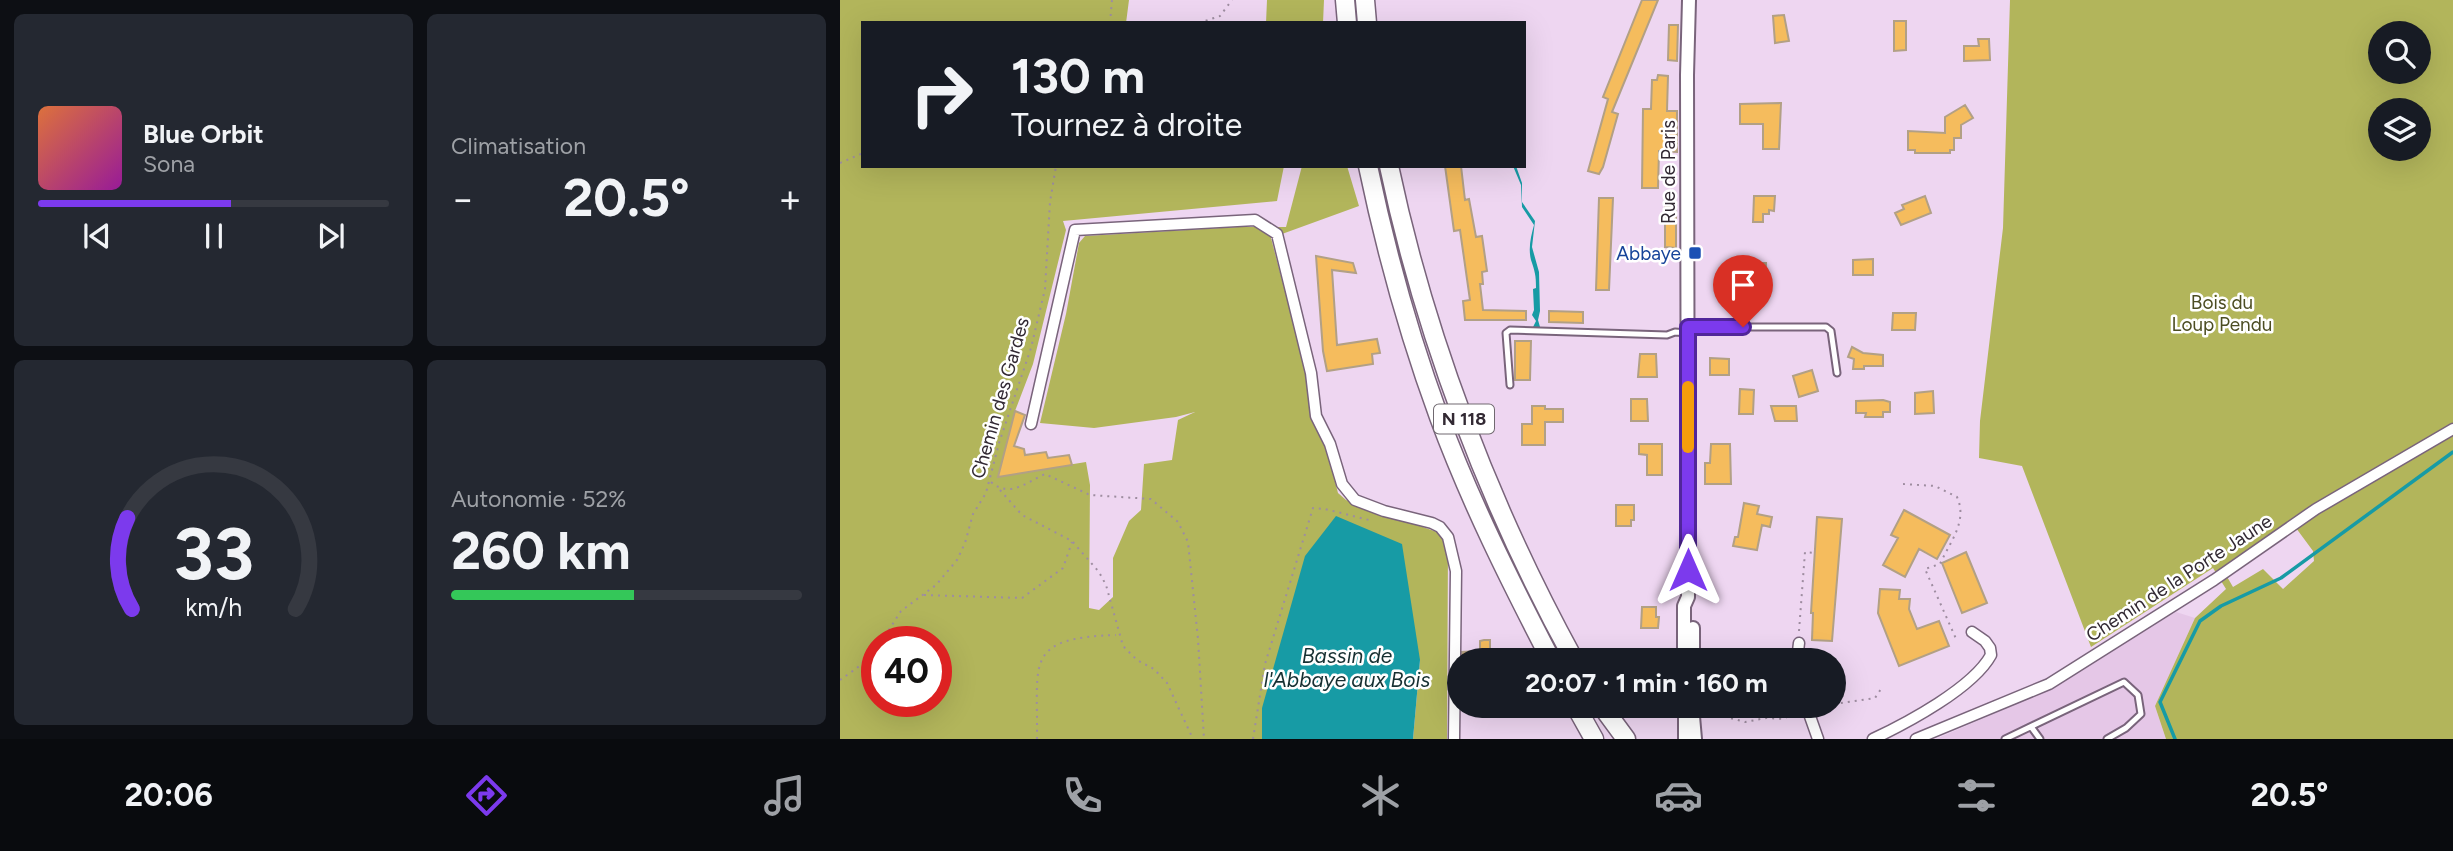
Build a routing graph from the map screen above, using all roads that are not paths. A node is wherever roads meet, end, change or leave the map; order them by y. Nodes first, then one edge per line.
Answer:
1 (1345, 0) edge
2 (1365, 0) edge
3 (1689, 0) edge
4 (1347, 21) edge
5 (1367, 21) edge
6 (1368, 168) edge
7 (1389, 168) edge
8 (1688, 330) junction
9 (1838, 373) dead end
10 (1510, 385) dead end
11 (1031, 424) dead end
12 (2453, 429) edge
13 (1972, 632) dead end
14 (1689, 634) junction
15 (1799, 643) road end
16 (1545, 648) edge
17 (1568, 648) edge
18 (1686, 648) edge
19 (1691, 648) edge
20 (1798, 648) edge
21 (1582, 718) edge
22 (1606, 718) edge
23 (1610, 718) edge
24 (1685, 718) edge
25 (1693, 718) edge
26 (1808, 718) edge
27 (2032, 728) junction
28 (1454, 739) edge
29 (1594, 739) edge
30 (1617, 739) edge
31 (1626, 739) edge
32 (1685, 739) edge
33 (1695, 739) edge
34 (1818, 739) edge
35 (1873, 739) edge
36 (1916, 739) edge
37 (2005, 739) edge
38 (2040, 739) edge
39 (2107, 739) edge

1 - 4 highway
2 - 5 highway
3 - 8 street, Rue de Paris
6 - 16 highway, N 118
7 - 17 highway, N 118
8 - 9 lane
8 - 10 lane
8 - 14 street, Rue de Paris
11 - 28 street
12 - 36 street, Chemin de la Porte Jaune
13 - 35 street
14 - 18 street, Rue de Paris
14 - 19 street, Rue de Paris
15 - 20 street
21 - 29 highway
22 - 30 highway
23 - 31 highway
24 - 32 street
25 - 33 street
26 - 34 street
27 - 37 lane
27 - 38 lane
27 - 39 lane

